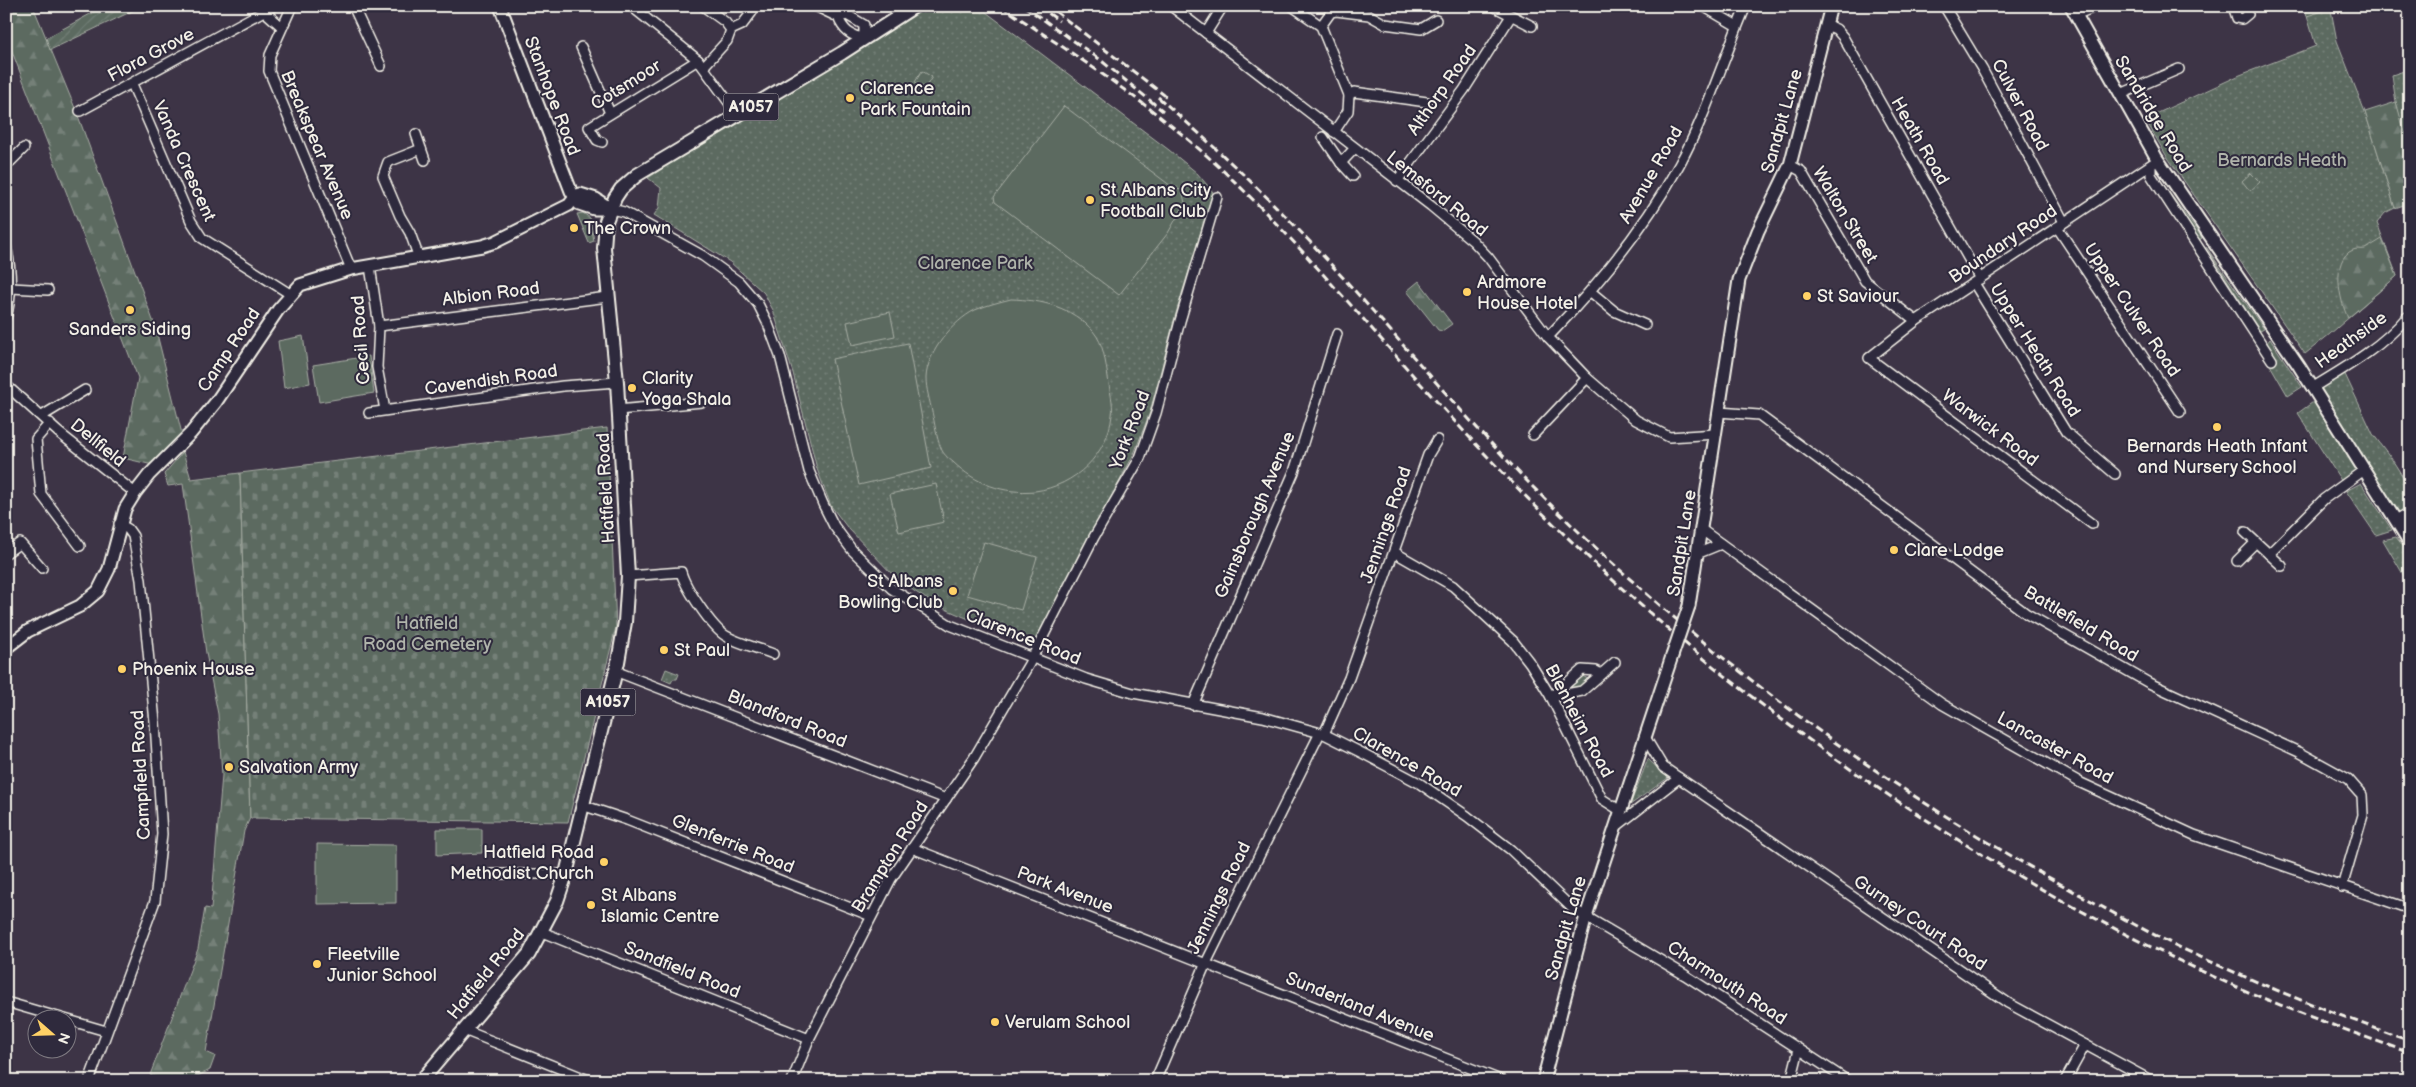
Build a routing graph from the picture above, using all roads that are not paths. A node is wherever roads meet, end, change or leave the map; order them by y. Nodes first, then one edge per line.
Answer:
1 (273, 6) edge
2 (292, 6) edge
3 (353, 6) edge
4 (500, 6) edge
5 (631, 6) edge
6 (703, 6) edge
7 (815, 6) edge
8 (915, 6) edge
9 (1171, 6) edge
10 (1223, 6) edge
11 (1292, 6) edge
12 (1493, 6) edge
13 (1704, 6) edge
14 (1746, 6) edge
15 (1831, 6) edge
16 (1944, 6) edge
17 (2097, 6) edge
18 (2233, 6) edge
19 (2245, 6) edge
20 (2073, 10) edge
21 (264, 11) junction
22 (752, 12) dead end
23 (1511, 16) junction
24 (838, 17) junction
25 (1436, 20) dead end
26 (1826, 25) junction
27 (1321, 26) junction
28 (1532, 26) dead end
29 (1737, 26) junction
30 (282, 27) junction
31 (731, 30) junction
32 (1206, 33) junction
33 (864, 38) junction
34 (581, 47) dead end
35 (701, 63) junction
36 (381, 66) dead end
37 (2179, 69) dead end
38 (132, 84) junction
39 (2121, 94) junction
40 (1349, 95) junction
41 (1427, 102) dead end
42 (80, 111) dead end
43 (610, 113) junction
44 (738, 115) junction
45 (1334, 132) junction
46 (416, 134) dead end
47 (1324, 136) dead end
48 (602, 142) dead end
49 (24, 148) dead end
50 (1355, 148) junction
51 (421, 149) junction
52 (425, 160) dead end
53 (1341, 163) junction
54 (2155, 163) junction
55 (1790, 165) junction
56 (6, 166) edge
57 (1353, 176) dead end
58 (1397, 181) junction
59 (1217, 196) dead end
60 (575, 197) junction
61 (611, 209) junction
62 (2060, 224) junction
63 (2210, 237) junction
64 (6, 245) edge
65 (2197, 246) junction
66 (419, 258) junction
67 (370, 266) junction
68 (352, 269) junction
69 (1977, 281) junction
70 (10, 288) junction
71 (48, 290) dead end
72 (1591, 292) junction
73 (290, 294) junction
74 (608, 297) junction
75 (6, 317) edge
76 (2407, 317) dead end
77 (1916, 321) junction
78 (1645, 325) dead end
79 (379, 326) junction
80 (2272, 328) junction
81 (1337, 334) dead end
82 (2258, 337) junction
83 (1548, 338) junction
84 (1868, 358) joint
85 (2272, 360) dead end
86 (1587, 378) junction
87 (617, 382) junction
88 (6, 385) edge
89 (2312, 388) junction
90 (85, 390) dead end
91 (702, 402) dead end
92 (385, 410) junction
93 (618, 410) junction
94 (1719, 412) junction
95 (2180, 412) dead end
96 (369, 413) dead end
97 (42, 416) junction
98 (50, 423) junction
99 (1716, 434) junction
100 (1533, 435) dead end
101 (1437, 440) dead end
102 (2364, 470) junction
103 (2115, 474) dead end
104 (135, 493) junction
105 (2410, 512) edge
106 (2396, 520) junction
107 (119, 524) junction
108 (2092, 524) dead end
109 (1702, 530) junction
110 (2245, 532) dead end
111 (2255, 542) junction
112 (2410, 542) edge
113 (1721, 544) junction
114 (80, 546) dead end
115 (1394, 552) junction
116 (6, 553) edge
117 (1699, 553) junction
118 (2269, 554) junction
119 (2237, 561) dead end
120 (2282, 566) dead end
121 (42, 568) dead end
122 (628, 576) junction
123 (6, 648) edge
124 (773, 654) dead end
125 (1031, 659) junction
126 (1615, 662) dead end
127 (616, 671) junction
128 (1601, 674) junction
129 (1551, 697) junction
130 (1193, 705) junction
131 (1322, 734) junction
132 (1645, 737) junction
133 (1678, 778) junction
134 (946, 799) junction
135 (582, 805) junction
136 (1621, 811) junction
137 (1617, 826) junction
138 (912, 848) junction
139 (491, 874) dead end
140 (566, 874) junction
141 (2342, 887) junction
142 (2410, 909) edge
143 (871, 916) junction
144 (1586, 916) junction
145 (542, 932) junction
146 (1206, 963) junction
147 (6, 1002) edge
148 (464, 1030) junction
149 (106, 1031) junction
150 (809, 1038) junction
151 (2086, 1045) junction
152 (1799, 1049) junction
153 (89, 1081) edge
154 (420, 1081) edge
155 (591, 1081) edge
156 (792, 1081) edge
157 (1155, 1081) edge
158 (1503, 1081) edge
159 (1543, 1081) edge
160 (1791, 1081) edge
161 (1848, 1081) edge
162 (2065, 1081) edge
163 (2152, 1081) edge

1 - 21 street, Flora Grove
2 - 30 street, Breakspear Avenue
3 - 36 street
4 - 60 street, Stanhope Road
5 - 35 street
6 - 31 street
7 - 24 street
8 - 33 main road, Hatfield Road / A1057
9 - 32 street, Lemsford Road
10 - 32 street
11 - 27 street
12 - 23 street
13 - 29 street
14 - 29 street, Avenue Road
15 - 26 street, Sandpit Lane
16 - 62 street, Culver Road
17 - 20 street
18 - 19 street
20 - 39 street, Sandridge Road
21 - 30 street
21 - 38 street, Flora Grove
22 - 31 street, Cotsmoor
23 - 28 street
23 - 58 street, Althorp Road
24 - 33 street
24 - 33 street
25 - 27 street
26 - 55 street, Sandpit Lane
26 - 69 street, Heath Road
27 - 40 street
29 - 72 street, Avenue Road
30 - 68 street, Breakspear Avenue
31 - 35 street, Cotsmoor
32 - 45 street, Lemsford Road
33 - 44 main road, Hatfield Road / A1057
34 - 43 street
35 - 43 street, Cotsmoor
35 - 44 street
37 - 39 street
38 - 42 street, Flora Grove
38 - 73 street, Vanda Crescent
39 - 54 street, Sandridge Road
40 - 41 street
40 - 45 street
43 - 48 street, Cotsmoor
44 - 61 main road, Hatfield Road / A1057
45 - 50 street, Lemsford Road
46 - 51 street
47 - 53 street
49 - 56 street
50 - 53 street
50 - 58 street, Lemsford Road
51 - 52 street
51 - 66 street
53 - 57 street
54 - 62 street, Boundary Road
54 - 63 street, Sandridge Road
54 - 65 street, Sandridge Road
55 - 77 street, Walton Street
55 - 94 street, Sandpit Lane
58 - 83 street, Lemsford Road
59 - 125 street, York Road
60 - 61 street
60 - 66 street, Camp Road
61 - 74 main road, Hatfield Road / A1057
61 - 125 street, Clarence Road
62 - 69 street, Boundary Road
62 - 95 street, Upper Culver Road
63 - 65 street
63 - 80 street, Sandridge Road
64 - 70 street
65 - 82 street, Sandridge Road
66 - 67 street, Camp Road
67 - 68 street, Camp Road
67 - 79 street, Cecil Road
68 - 73 street, Camp Road
69 - 77 street, Boundary Road
69 - 103 street, Upper Heath Road
70 - 71 street
70 - 75 street
72 - 78 street
72 - 83 street, Avenue Road
73 - 104 street, Camp Road
74 - 79 street, Albion Road
74 - 87 main road, Hatfield Road / A1057
76 - 89 street, Heathside
77 - 84 street, Boundary Road
79 - 92 street, Cecil Road
80 - 82 street
80 - 89 street, Sandridge Road
81 - 130 street, Gainsborough Avenue
82 - 85 street, Sandridge Road
83 - 86 street, Lemsford Road
84 - 108 street, Warwick Road
86 - 99 street, Lemsford Road
86 - 100 street
87 - 92 street, Cavendish Road
87 - 93 main road, Hatfield Road / A1057
88 - 97 street, Dellfield
89 - 102 street, Sandridge Road
90 - 97 street, Dellfield
91 - 93 street
92 - 96 street, Cavendish Road
93 - 122 main road, Hatfield Road / A1057
94 - 99 street, Sandpit Lane
94 - 141 street, Battlefield Road
97 - 98 street, Dellfield
98 - 104 street, Dellfield
98 - 114 street
99 - 109 street, Sandpit Lane
101 - 115 street, Jennings Road
102 - 106 street, Sandridge Road
102 - 118 street
104 - 107 street, Camp Road
105 - 106 street
106 - 112 street, Sandridge Road
107 - 123 street, Camp Road
107 - 149 street, Campfield Road
109 - 113 street, Lancaster Road
109 - 117 street, Sandpit Lane
110 - 111 street
111 - 118 street
111 - 119 street
113 - 117 street
113 - 141 street, Lancaster Road
115 - 129 street, Blenheim Road
115 - 131 street, Jennings Road
116 - 121 street
117 - 132 street, Sandpit Lane, bridge
118 - 120 street
122 - 124 street
122 - 127 main road, Hatfield Road / A1057
125 - 130 street, Clarence Road
125 - 134 street, Brampton Road
126 - 128 street
127 - 134 street, Blandford Road
127 - 135 main road, Hatfield Road / A1057
128 - 129 street
128 - 129 street
129 - 136 street, Blenheim Road
130 - 131 street, Clarence Road
131 - 144 street, Clarence Road
131 - 146 street, Jennings Road
132 - 133 street, Gurney Court Road
132 - 136 street, Sandpit Lane
133 - 137 street
133 - 151 street, Gurney Court Road
134 - 138 street, Brampton Road
135 - 140 main road, Hatfield Road / A1057
135 - 143 street, Glenferrie Road
136 - 137 street, Sandpit Lane
137 - 144 street, Sandpit Lane
138 - 143 street, Brampton Road
138 - 146 street, Park Avenue
139 - 140 street
140 - 145 main road, Hatfield Road / A1057
141 - 142 street, Lancaster Road
143 - 150 street, Brampton Road
144 - 152 street, Charmouth Road
144 - 159 street, Sandpit Lane
145 - 148 main road, Hatfield Road / A1057
145 - 150 street, Sandfield Road
146 - 157 street, Jennings Road
146 - 158 street, Sunderland Avenue
147 - 149 street
148 - 154 main road, Hatfield Road / A1057
148 - 155 street
149 - 153 street, Campfield Road
150 - 156 street, Brampton Road
151 - 162 street
151 - 163 street, Gurney Court Road
152 - 160 street
152 - 161 street, Charmouth Road

